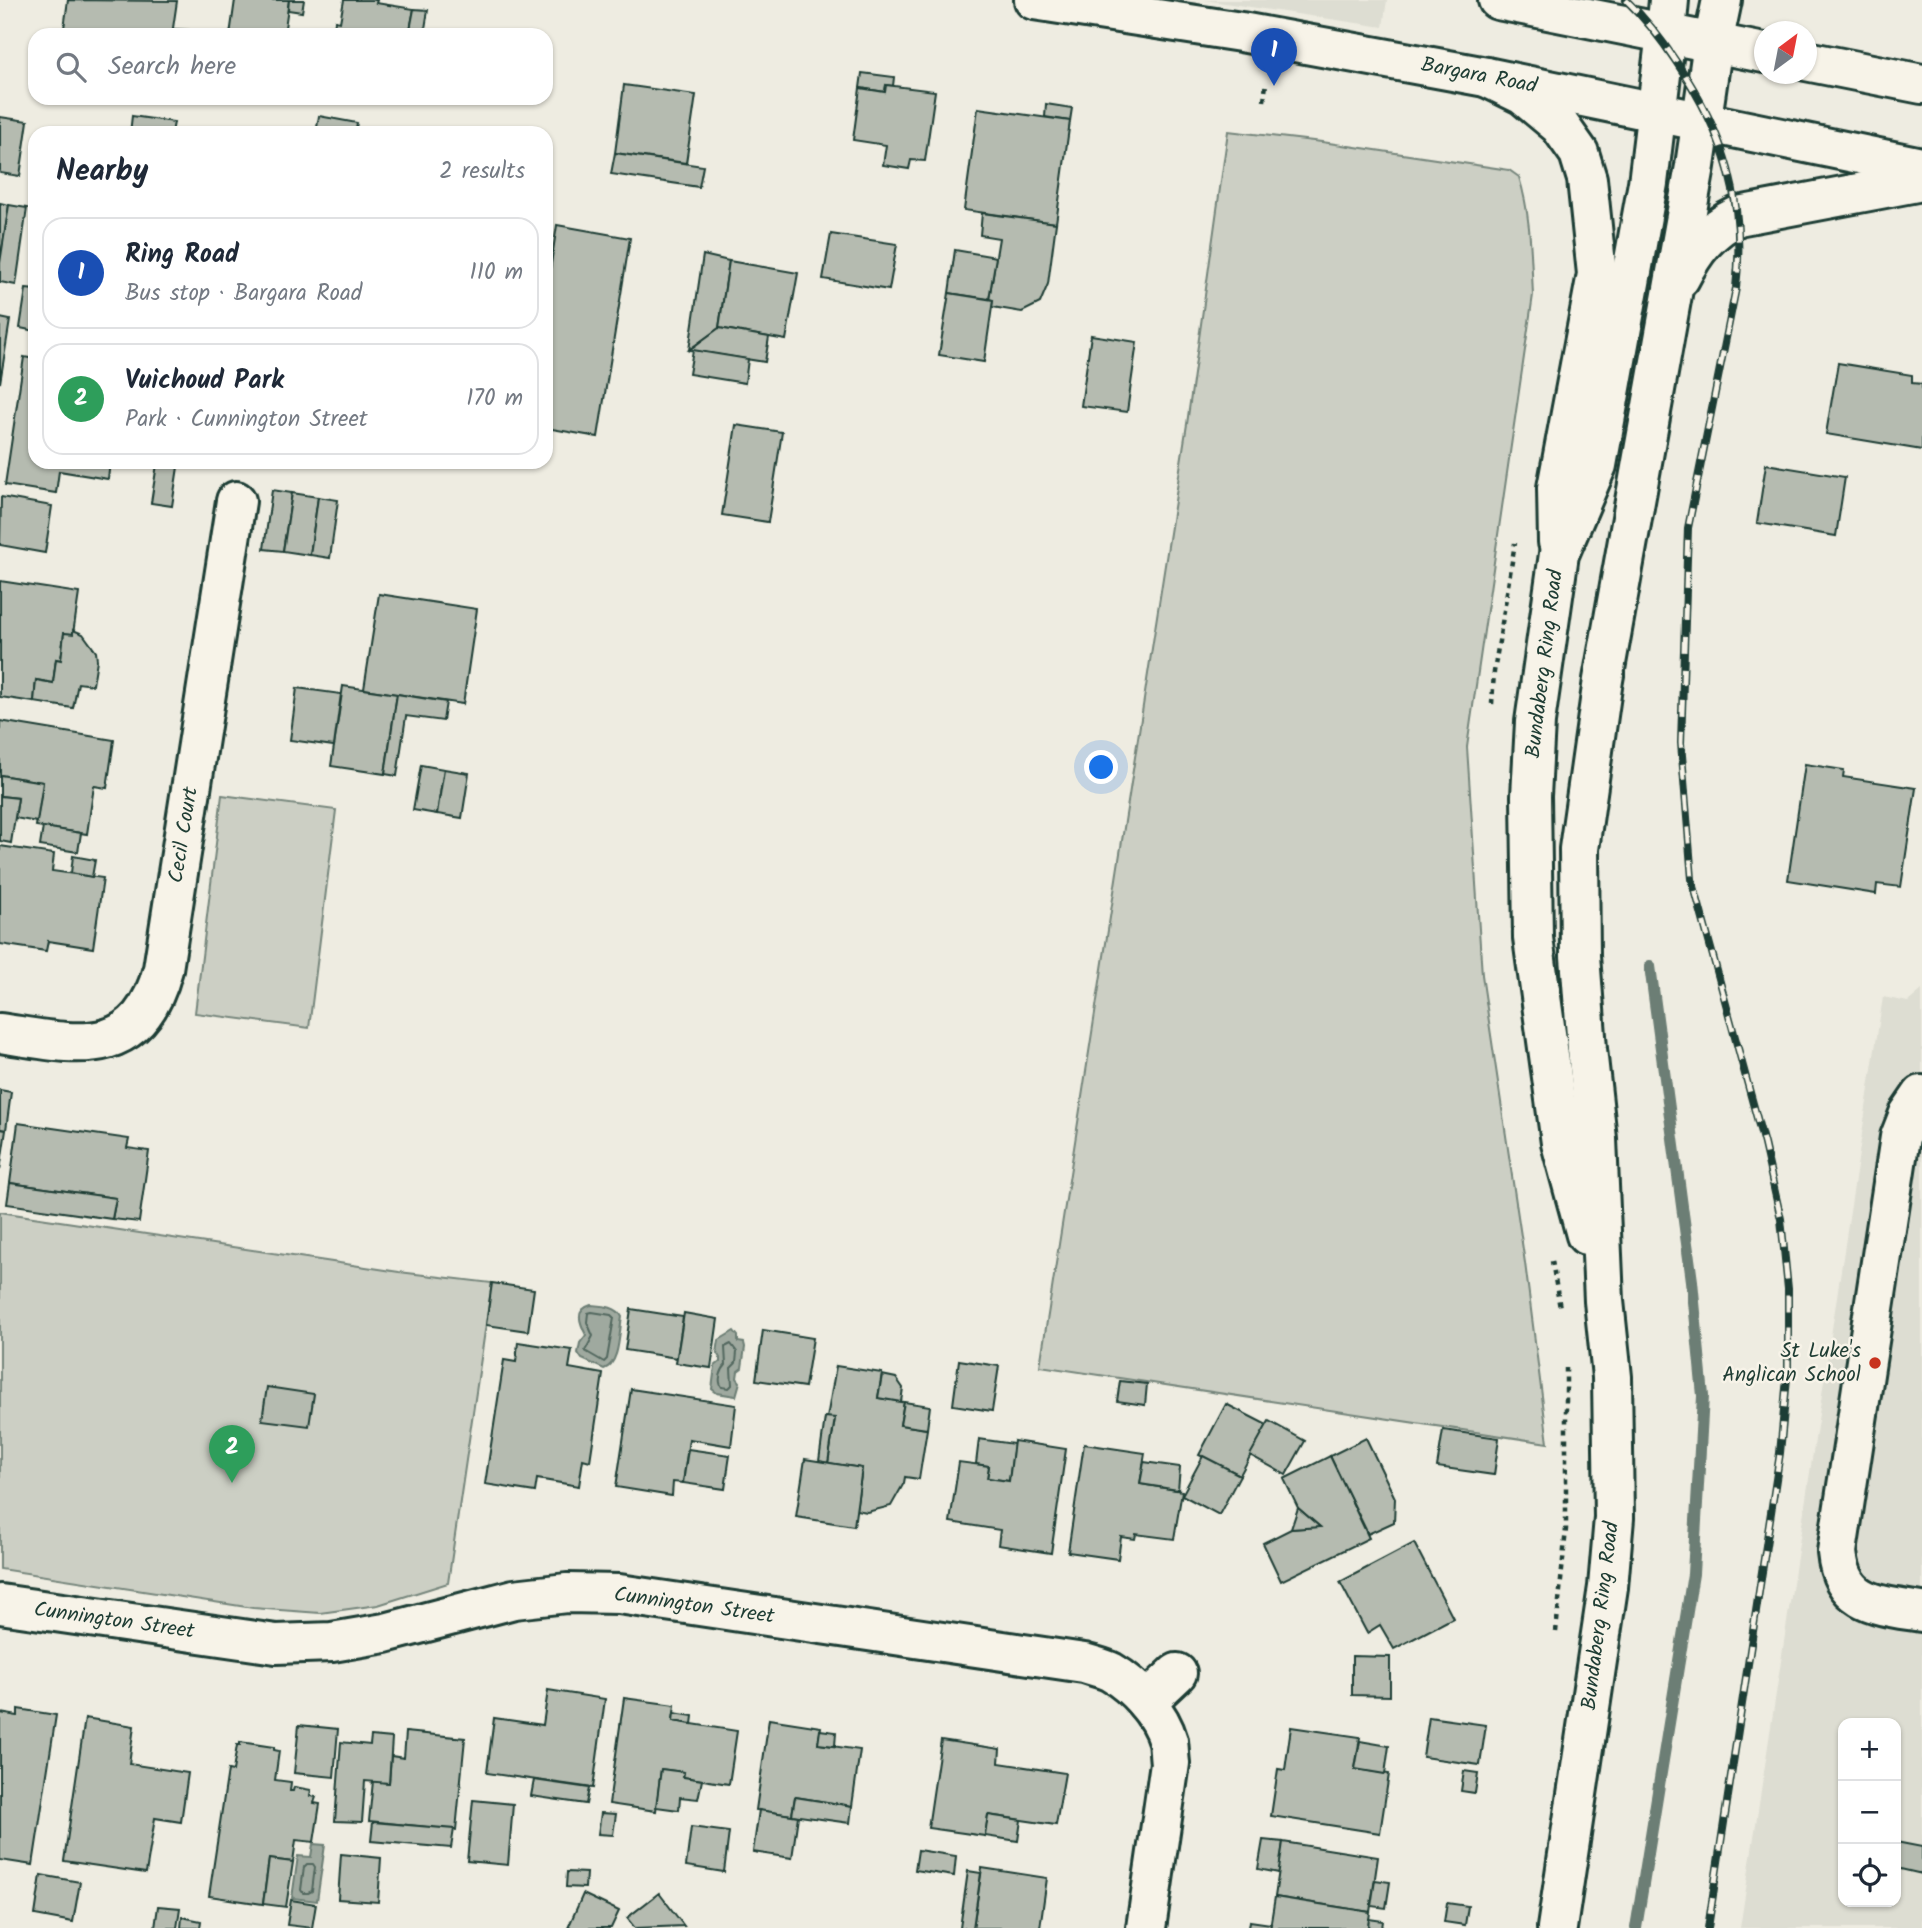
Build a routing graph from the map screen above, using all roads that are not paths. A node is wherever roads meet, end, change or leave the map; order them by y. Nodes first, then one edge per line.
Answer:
1 (1034, 0) edge
2 (1498, 0) edge
3 (1722, 0) edge
4 (1668, 16) edge
5 (1713, 43) junction
6 (1754, 51) edge
7 (1817, 63) edge
8 (1486, 77) junction
9 (1922, 84) edge
10 (1658, 111) junction
11 (1702, 121) junction
12 (1922, 167) edge
13 (1922, 181) edge
14 (1670, 298) junction
15 (236, 501) dead end
16 (1559, 554) junction
17 (0, 1033) edge
18 (1922, 1095) edge
19 (1604, 1301) junction
20 (0, 1604) edge
21 (1922, 1612) edge
22 (1177, 1673) dead end
23 (1146, 1702) junction
24 (1146, 1928) edge
25 (1557, 1928) edge

1 - 8 main road, Bargara Road
2 - 4 main road
3 - 5 main road, Bundaberg Ring Road
4 - 5 main road
4 - 10 main road, Bundaberg Ring Road
5 - 6 main road
5 - 11 main road, Bundaberg Ring Road
7 - 9 main road
8 - 10 main road, Bargara Road
8 - 16 main road
10 - 11 main road, Bargara Road
10 - 16 main road, Bundaberg Ring Road
11 - 12 main road, Bargara Road
11 - 14 main road, Bundaberg Ring Road
13 - 14 main road
14 - 19 main road, Bundaberg Ring Road
15 - 17 main road, Cecil Court
16 - 19 main road, Bundaberg Ring Road
18 - 21 main road
19 - 25 main road, Bundaberg Ring Road
20 - 23 main road, Cunnington Street
22 - 23 main road
23 - 24 main road, Cunnington Street

